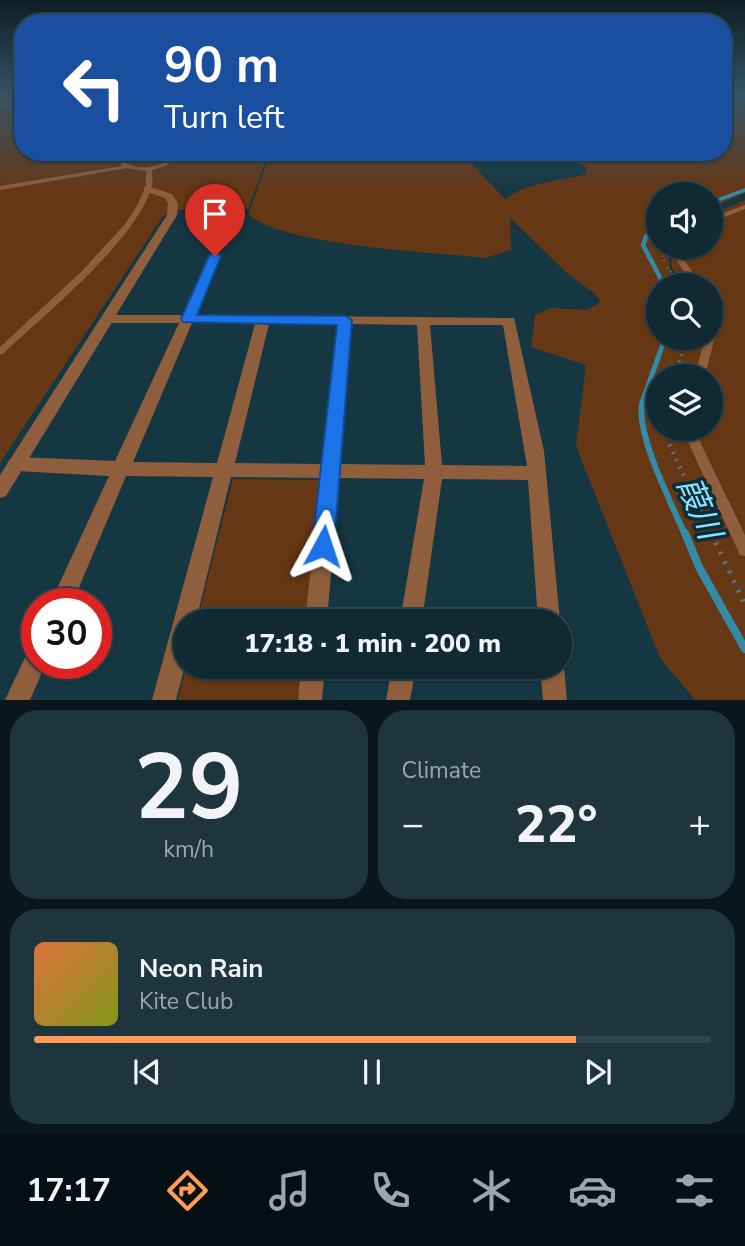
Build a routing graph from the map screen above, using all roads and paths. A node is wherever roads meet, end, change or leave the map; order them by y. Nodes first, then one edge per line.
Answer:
1 (123, 161) edge
2 (171, 161) edge
3 (126, 167) junction
4 (149, 169) junction
5 (0, 188) edge
6 (147, 189) junction
7 (745, 207) edge
8 (723, 216) edge
9 (215, 256) dead end
10 (107, 319) junction
11 (188, 319) junction
12 (263, 320) junction
13 (345, 320) junction
14 (423, 321) junction
15 (0, 352) edge
16 (669, 441) edge
17 (694, 441) edge
18 (16, 464) junction
19 (121, 469) junction
20 (225, 469) junction
21 (330, 470) junction
22 (434, 472) junction
23 (537, 473) junction
24 (0, 489) edge
25 (745, 550) edge
26 (68, 588) edge
27 (745, 605) edge
28 (317, 609) edge
29 (413, 609) edge
30 (548, 609) edge
31 (27, 679) edge
32 (312, 679) edge
33 (402, 679) edge
34 (553, 679) edge
35 (17, 700) edge
36 (164, 700) edge
37 (310, 700) edge
38 (398, 700) edge
39 (555, 700) edge

1 - 3 lane
2 - 4 lane
3 - 4 lane
3 - 5 lane
4 - 6 lane
6 - 10 street
6 - 15 lane
7 - 8 lane
9 - 11 street
10 - 11 street
10 - 18 street
11 - 12 street
11 - 19 street
12 - 13 street
12 - 20 street
13 - 14 street
13 - 21 street
14 - 22 street
14 - 23 street
16 - 27 path
17 - 25 lane
18 - 19 street
18 - 24 street
19 - 20 street
19 - 26 street
20 - 21 street
20 - 36 street
21 - 22 street
21 - 28 street
22 - 23 street
22 - 29 street
23 - 30 street
31 - 35 street
32 - 37 street
33 - 38 street
34 - 39 street

